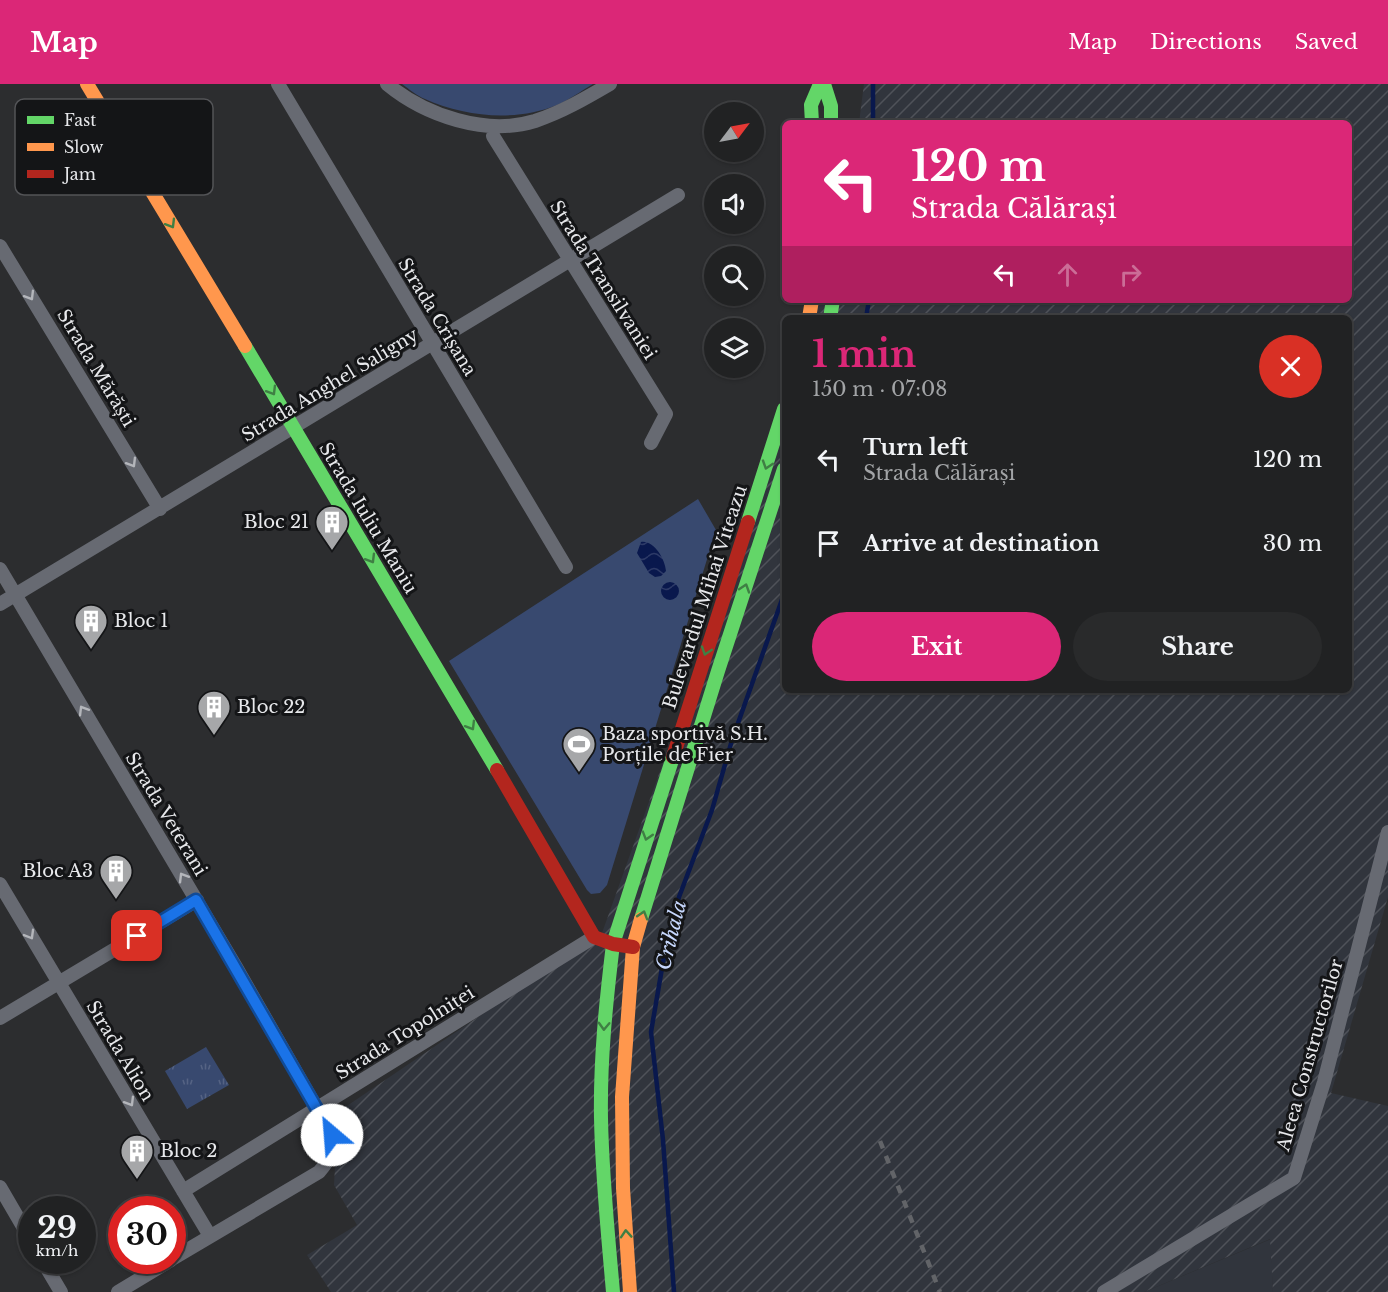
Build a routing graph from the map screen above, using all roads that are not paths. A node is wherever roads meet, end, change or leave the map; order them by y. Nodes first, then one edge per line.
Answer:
1 (87, 84) edge
2 (278, 84) edge
3 (387, 84) edge
4 (610, 84) edge
5 (822, 84) edge
6 (96, 99) edge
7 (812, 120) edge
8 (831, 120) edge
9 (493, 136) dead end
10 (154, 195) edge
11 (678, 195) dead end
12 (0, 246) edge
13 (570, 261) junction
14 (432, 344) junction
15 (782, 415) edge
16 (294, 428) junction
17 (651, 444) dead end
18 (782, 475) edge
19 (160, 509) junction
20 (566, 567) dead end
21 (0, 568) edge
22 (16, 595) junction
23 (0, 604) edge
24 (1388, 832) edge
25 (0, 885) edge
26 (196, 900) junction
27 (594, 937) junction
28 (613, 944) junction
29 (633, 947) junction
30 (58, 984) junction
31 (0, 1018) edge
32 (319, 1109) junction
33 (0, 1187) edge
34 (183, 1191) junction
35 (18, 1218) edge
36 (210, 1236) junction
37 (186, 1251) edge
38 (50, 1274) edge
39 (148, 1274) edge
40 (61, 1292) edge
41 (118, 1292) edge
42 (613, 1292) edge
43 (630, 1292) edge
44 (1104, 1292) edge

1 -> 6 main road, Strada Iuliu Maniu
2 - 14 street, Strada Crișana
3 - 4 street
5 - 7 main road
5 - 8 main road
9 - 13 street, Strada Transilvaniei
10 -> 16 main road, Strada Iuliu Maniu
11 - 13 street, Strada Anghel Saligny
12 -> 19 street, Strada Mărăști
13 - 14 street, Strada Anghel Saligny
13 - 17 street, Strada Transilvaniei
14 - 16 street, Strada Anghel Saligny
14 - 20 street, Strada Crișana
15 -> 28 main road, Bulevardul Mihai Viteazu
16 - 19 street, Strada Anghel Saligny
16 -> 27 main road, Strada Iuliu Maniu
29 -> 18 main road, Bulevardul Mihai Viteazu
19 - 22 street, Strada Anghel Saligny
21 - 22 street, Strada Veterani
22 - 23 street, Strada Anghel Saligny
26 -> 22 street, Strada Veterani
24 - 44 street, Aleea Constructorilor
25 -> 30 street, Strada Alion
26 - 30 street
26 - 32 street, Strada Veterani
27 - 28 main road
27 - 32 street, Strada Topolniței
28 - 29 main road
28 -> 42 main road, Bulevardul Mihai Viteazu
43 -> 29 main road, Bulevardul Mihai Viteazu
30 - 31 street
30 -> 34 street, Strada Alion
32 - 34 street, Strada Topolniței
32 - 36 street
33 - 35 street
34 - 36 street, Strada Alion
36 - 37 street
38 - 40 street
39 - 41 street

